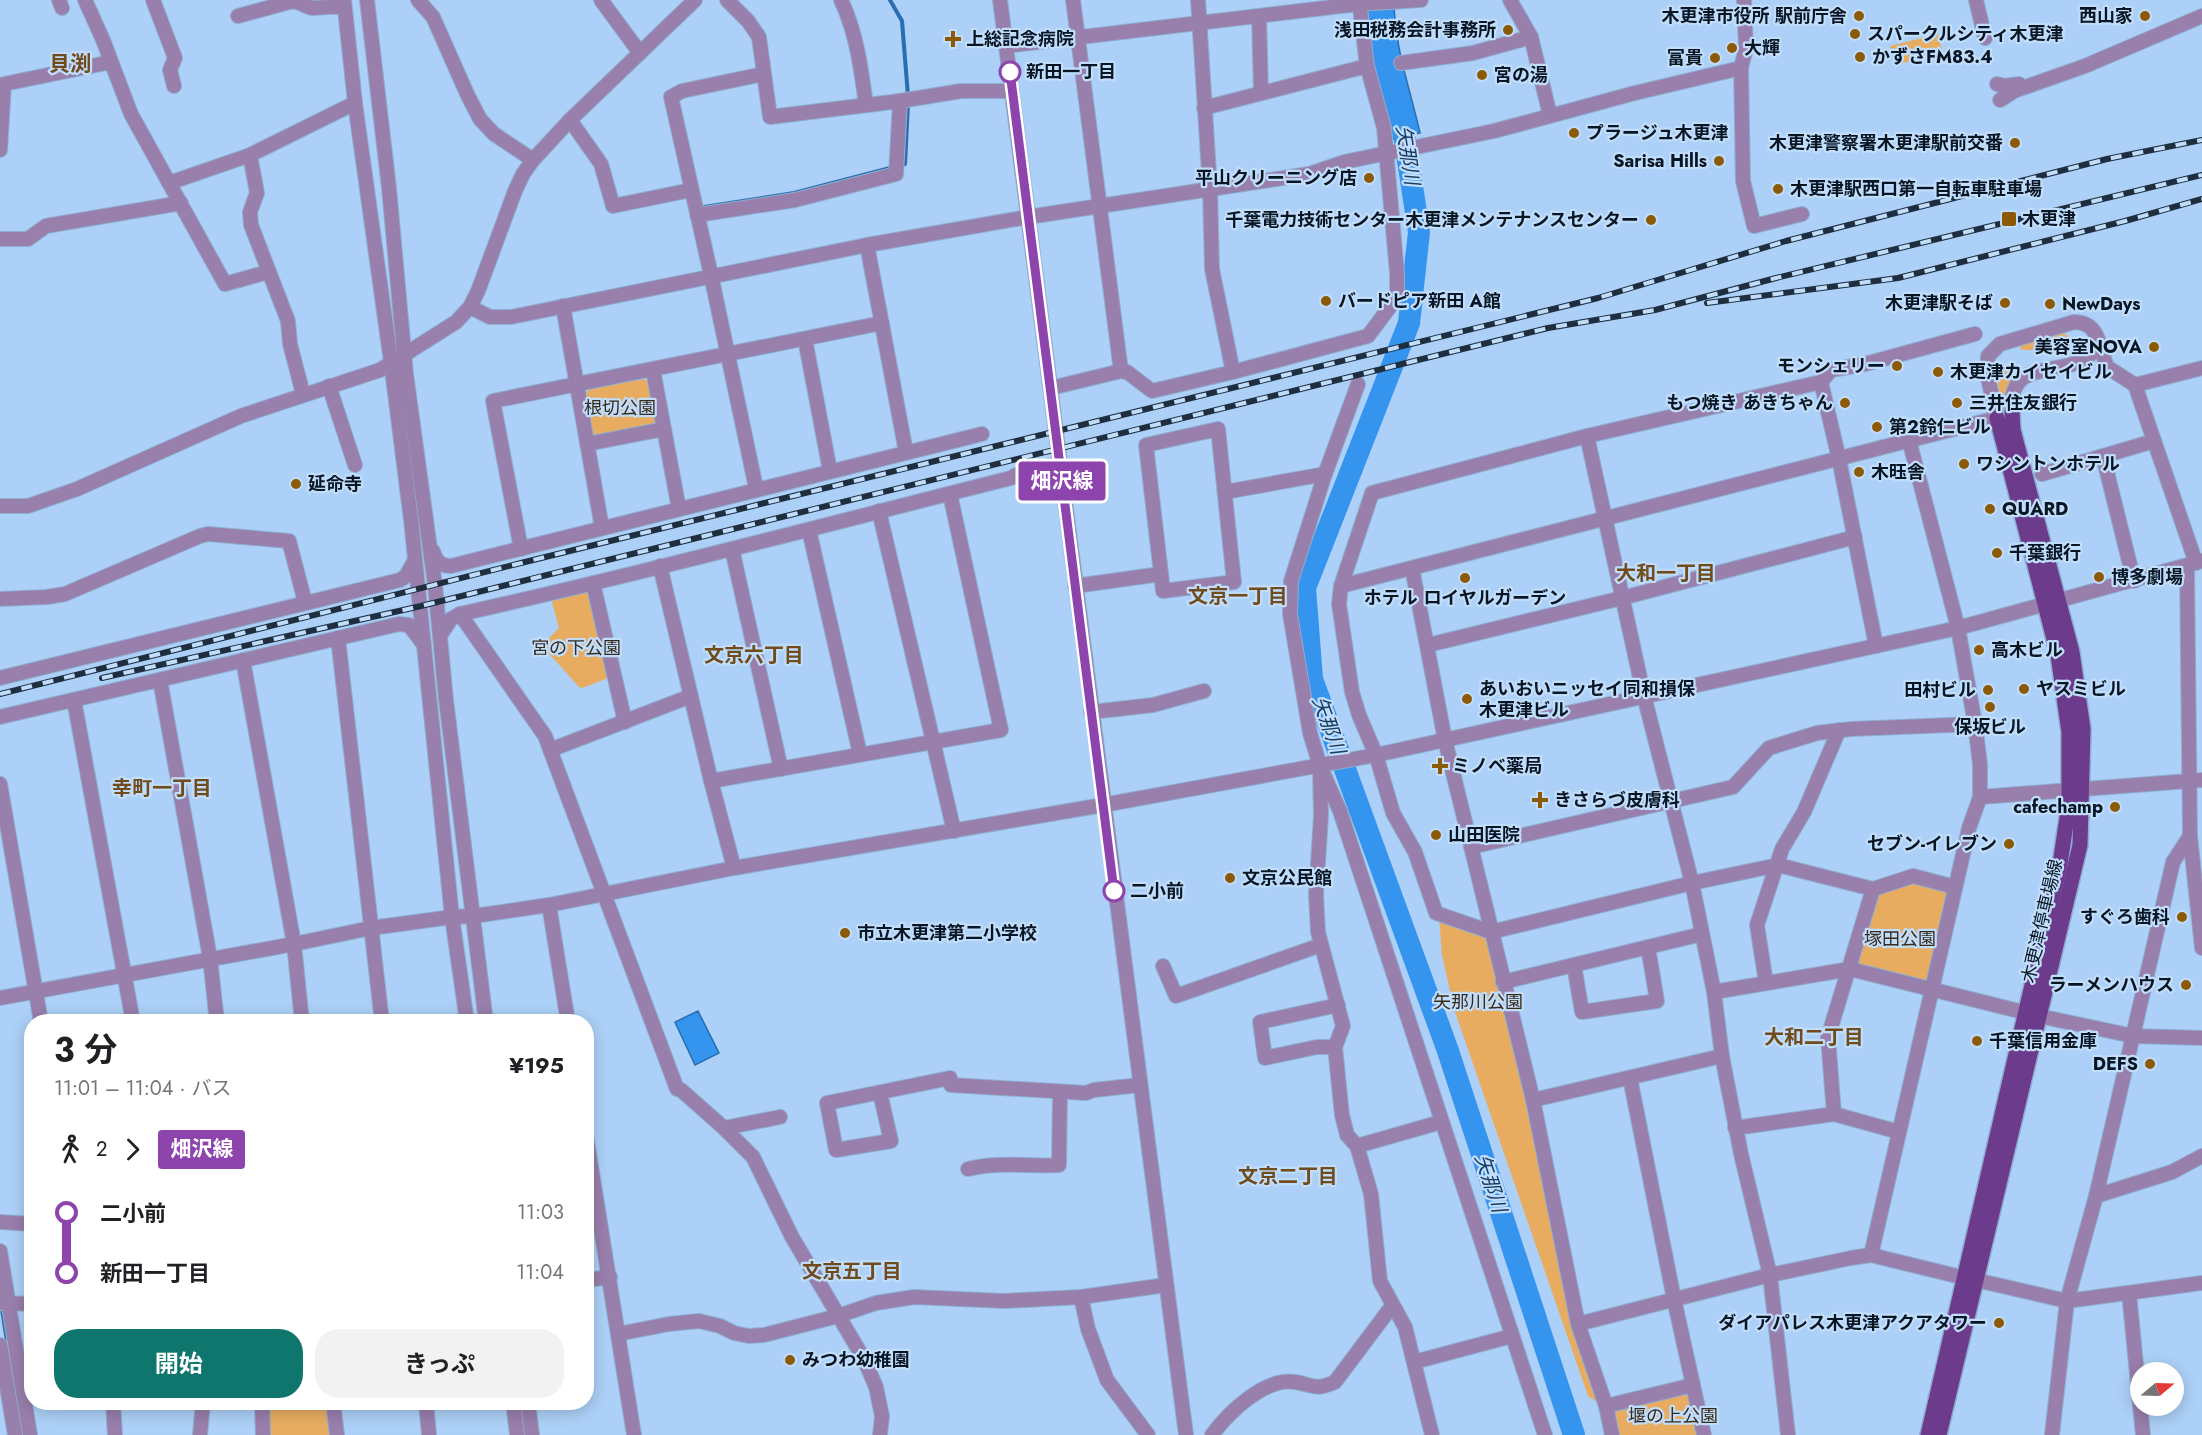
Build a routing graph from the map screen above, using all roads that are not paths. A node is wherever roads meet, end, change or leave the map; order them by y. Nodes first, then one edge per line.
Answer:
1 (85, 0) edge
2 (153, 0) edge
3 (367, 0) edge
4 (418, 0) edge
5 (601, 0) edge
6 (695, 0) edge
7 (727, 0) edge
8 (841, 0) edge
9 (1000, 0) edge
10 (1073, 0) edge
11 (1198, 0) edge
12 (1510, 0) edge
13 (1744, 0) edge
14 (1976, 0) edge
15 (1415, 1) edge
16 (1359, 2) edge
17 (344, 4) edge
18 (238, 16) dead end
19 (1259, 16) junction
20 (2202, 16) edge
21 (1199, 24) junction
22 (1531, 37) junction
23 (1985, 38) dead end
24 (1078, 39) junction
25 (1006, 46) junction
26 (639, 53) junction
27 (111, 62) junction
28 (1401, 63) dead end
29 (1367, 66) junction
30 (1741, 68) junction
31 (2065, 72) junction
32 (763, 75) junction
33 (1997, 84) dead end
34 (174, 86) dead end
35 (1012, 91) junction
36 (1261, 93) junction
37 (2000, 100) dead end
38 (900, 101) junction
39 (355, 103) junction
40 (866, 105) junction
41 (1204, 108) junction
42 (1550, 115) junction
43 (570, 120) junction
44 (0, 150) edge
45 (1388, 154) junction
46 (250, 155) junction
47 (533, 160) junction
48 (169, 183) junction
49 (1210, 189) junction
50 (691, 190) junction
51 (181, 203) junction
52 (1100, 206) junction
53 (1802, 214) dead end
54 (697, 215) junction
55 (1028, 217) junction
56 (0, 239) edge
57 (867, 245) junction
58 (268, 272) junction
59 (711, 275) junction
60 (563, 306) junction
61 (470, 307) junction
62 (882, 323) junction
63 (1975, 334) dead end
64 (805, 339) junction
65 (2098, 341) junction
66 (404, 354) junction
67 (728, 354) junction
68 (391, 362) junction
69 (2202, 368) edge
70 (653, 370) junction
71 (1121, 371) junction
72 (1233, 372) junction
73 (1821, 382) junction
74 (577, 384) junction
75 (1358, 384) dead end
76 (2135, 385) junction
77 (329, 386) junction
78 (1051, 388) junction
79 (303, 394) junction
80 (2012, 412) joint
81 (1997, 418) junction
82 (664, 429) junction
83 (982, 434) dead end
84 (1587, 436) junction
85 (1909, 440) junction
86 (2154, 441) junction
87 (587, 444) junction
88 (906, 452) junction
89 (2103, 456) junction
90 (1839, 459) junction
91 (1060, 463) junction
92 (355, 465) dead end
93 (830, 471) junction
94 (1325, 474) junction
95 (2042, 474) dead end
96 (756, 489) junction
97 (1225, 492) junction
98 (950, 494) junction
99 (0, 506) edge
100 (679, 509) junction
101 (879, 511) junction
102 (1606, 519) junction
103 (602, 528) junction
104 (809, 530) junction
105 (1855, 537) junction
106 (428, 538) junction
107 (521, 549) junction
108 (732, 549) junction
109 (415, 560) junction
110 (2195, 564) edge
111 (660, 566) junction
112 (1412, 568) junction
113 (1161, 574) junction
114 (2134, 581) junction
115 (593, 584) junction
116 (1075, 585) junction
117 (1341, 586) junction
118 (0, 598) edge
119 (1622, 598) junction
120 (305, 602) junction
121 (2052, 603) junction
122 (460, 614) junction
123 (1958, 628) junction
124 (441, 634) junction
125 (338, 638) junction
126 (424, 645) junction
127 (1428, 645) junction
128 (1876, 646) junction
129 (243, 660) junction
130 (0, 678) edge
131 (160, 680) junction
132 (1204, 691) dead end
133 (692, 696) junction
134 (1644, 696) junction
135 (74, 700) junction
136 (1091, 712) junction
137 (0, 717) edge
138 (625, 722) junction
139 (1975, 724) junction
140 (1839, 730) junction
141 (1445, 740) junction
142 (932, 741) junction
143 (550, 750) junction
144 (860, 754) junction
145 (1376, 755) junction
146 (1320, 765) junction
147 (781, 768) junction
148 (711, 781) junction
149 (2195, 781) edge
150 (0, 784) edge
151 (2076, 790) junction
152 (1980, 797) junction
153 (1671, 801) junction
154 (1103, 805) junction
155 (954, 831) junction
156 (2190, 836) junction
157 (1471, 847) junction
158 (1778, 865) junction
159 (734, 868) junction
160 (1692, 883) junction
161 (1955, 887) junction
162 (1873, 889) junction
163 (604, 895) junction
164 (549, 905) junction
165 (452, 916) junction
166 (474, 916) junction
167 (372, 928) junction
168 (1491, 932) junction
169 (1702, 934) junction
170 (294, 944) junction
171 (1321, 945) junction
172 (1648, 947) junction
173 (2202, 948) edge
174 (210, 958) junction
175 (1574, 965) junction
176 (1163, 966) dead end
177 (1850, 969) junction
178 (124, 975) junction
179 (1503, 982) junction
180 (1766, 983) junction
181 (1932, 990) junction
182 (35, 992) junction
183 (1714, 992) junction
184 (0, 998) edge
185 (1338, 1005) junction
186 (39, 1014) edge
187 (131, 1014) edge
188 (217, 1014) edge
189 (301, 1014) edge
190 (381, 1014) edge
191 (466, 1014) edge
192 (485, 1014) edge
193 (567, 1014) edge
194 (2033, 1015) junction
195 (2133, 1036) junction
196 (2202, 1038) edge
197 (1335, 1047) junction
198 (1722, 1056) junction
199 (1630, 1078) junction
200 (1140, 1085) junction
201 (1060, 1092) junction
202 (880, 1093) junction
203 (1533, 1100) junction
204 (1834, 1114) junction
205 (780, 1117) dead end
206 (1441, 1122) junction
207 (724, 1128) junction
208 (1736, 1128) junction
209 (1899, 1132) junction
210 (1357, 1146) junction
211 (2202, 1156) edge
212 (968, 1169) dead end
213 (594, 1182) edge
214 (2096, 1196) junction
215 (0, 1222) edge
216 (24, 1224) edge
217 (0, 1251) edge
218 (1871, 1256) junction
219 (1770, 1275) junction
220 (610, 1277) junction
221 (594, 1279) edge
222 (1971, 1279) junction
223 (2202, 1283) edge
224 (1166, 1285) junction
225 (2129, 1293) junction
226 (1081, 1297) junction
227 (1674, 1299) junction
228 (2067, 1301) junction
229 (4, 1303) edge
230 (24, 1304) edge
231 (1392, 1306) junction
232 (838, 1316) junction
233 (1578, 1324) junction
234 (618, 1334) junction
235 (1512, 1336) junction
236 (0, 1345) edge
237 (1414, 1362) junction
238 (1693, 1384) junction
239 (4, 1389) edge
240 (24, 1405) edge
241 (1606, 1406) junction
242 (25, 1410) edge
243 (113, 1410) edge
244 (202, 1410) edge
245 (261, 1410) edge
246 (334, 1410) edge
247 (427, 1410) edge
248 (514, 1410) edge
249 (529, 1410) edge
250 (15, 1435) edge
251 (30, 1435) edge
252 (115, 1435) edge
253 (200, 1435) edge
254 (263, 1435) edge
255 (337, 1435) edge
256 (429, 1435) edge
257 (517, 1435) edge
258 (531, 1435) edge
259 (634, 1435) edge
260 (880, 1435) edge
261 (1149, 1435) edge
262 (1186, 1435) edge
263 (1212, 1435) edge
264 (1432, 1435) edge
265 (1545, 1435) edge
266 (1612, 1435) edge
267 (1704, 1435) edge
268 (1788, 1435) edge
269 (1928, 1435) edge
270 (1939, 1435) edge
271 (2052, 1435) edge
272 (2143, 1435) edge

1 - 27 street
2 - 34 street
3 - 66 street
4 - 47 street
5 - 26 street
6 - 26 street
7 - 32 street
8 - 40 street
9 - 25 street
10 - 24 street
11 - 21 street
12 - 22 street
13 - 30 street
14 - 23 street
15 - 16 street
16 - 19 street
16 - 29 street
17 - 18 street
17 - 39 street
19 - 21 street
19 - 36 street
20 - 31 street
21 - 24 street
21 - 41 street
22 - 28 street
22 - 42 street
24 - 25 street
24 - 52 street
25 - 35 street
26 - 43 street
27 - 44 street
27 - 48 street
29 - 36 street
29 - 45 street
30 - 42 street
30 - 53 street
31 - 33 street
31 - 37 street
32 - 40 street
32 - 50 street
35 - 38 street
35 - 55 street
36 - 41 street
38 - 40 street
38 - 54 street
39 - 46 street
39 - 68 street
41 - 49 street
42 - 45 street
43 - 47 street
43 - 50 street
45 - 49 street
45 - 72 street
46 - 48 street
46 - 58 street
47 - 61 street
48 - 51 street
49 - 52 street
49 - 72 street
50 - 54 street
51 - 56 street
51 - 58 street
52 - 55 street
52 - 71 street
54 - 59 street
55 - 57 street
55 - 78 street
57 - 59 street
57 - 62 street
58 - 79 street
59 - 60 street
59 - 67 street
60 - 61 street
60 - 74 street
61 - 66 street
62 - 64 street
62 - 88 street
63 - 73 street
64 - 67 street
64 - 93 street
65 - 76 street
65 - 80 street
65 - 81 street
66 - 68 street
66 - 106 street
67 - 70 street
67 - 96 street
68 - 77 street
68 - 109 street
69 - 76 street
70 - 74 street
70 - 82 street
71 - 72 street
71 - 78 street
73 - 84 street
73 - 90 street
74 - 87 street
74 - 107 street
75 - 94 street
76 - 86 street
77 - 79 street
77 - 92 street
78 - 91 street
79 - 99 street
80 - 121 main road, 木更津停車場線
81 - 85 street
81 - 121 main road, 木更津停車場線
82 - 87 street
82 - 100 street
83 - 88 street
84 - 102 street
84 - 117 street
85 - 90 street
85 - 123 street
86 - 89 street
86 - 110 street
87 - 103 street
88 - 93 street
89 - 95 street
89 - 114 street
90 - 102 street
90 - 105 street
91 - 98 street
91 - 116 street
93 - 96 street
94 - 97 street
94 - 146 street
96 - 100 street
97 - 113 street
97 - 113 street
98 - 101 street
98 - 142 street
100 - 103 street
101 - 104 street
101 - 142 street
102 - 112 street
102 - 119 street
103 - 107 street
104 - 108 street
104 - 144 street
105 - 119 street
105 - 128 street
106 - 107 street
106 - 124 street
108 - 111 street
108 - 147 street
109 - 120 street
109 - 126 street
110 - 114 street
110 - 149 street
111 - 115 street
111 - 133 street
112 - 117 street
112 - 127 street
113 - 116 street
114 - 121 street
115 - 122 street
115 - 138 street
116 - 136 street
117 - 145 street
118 - 120 street
119 - 127 street
119 - 134 street
120 - 130 street
121 - 123 street
121 - 151 main road, 木更津停車場線
122 - 124 street
122 - 143 street
123 - 128 street
123 - 139 street
124 - 166 street
125 - 126 street
125 - 129 street
125 - 167 street
126 - 165 street
127 - 141 street
128 - 134 street
129 - 131 street
129 - 170 street
131 - 135 street
131 - 174 street
132 - 136 street
133 - 138 street
133 - 148 street
134 - 141 street
134 - 153 street
135 - 137 street
135 - 178 street
136 - 154 street
138 - 143 street
139 - 140 street
139 - 152 street
140 - 153 street
140 - 158 street
141 - 145 street
141 - 157 street
142 - 144 street
142 - 155 street
143 - 163 street
144 - 147 street
145 - 146 street
145 - 168 street
146 - 154 street
146 - 171 street
146 - 206 street
147 - 148 street
148 - 159 street
149 - 151 street
149 - 156 street
150 - 182 street
151 - 152 street
151 - 194 main road, 木更津停車場線
152 - 161 street
153 - 157 street
153 - 160 street
154 - 155 street
154 - 200 street
155 - 159 street
156 - 173 street
156 - 195 street
157 - 168 street
158 - 160 street
158 - 162 street
158 - 180 street
159 - 163 street
160 - 168 street
160 - 169 street
161 - 162 street
161 - 181 street
162 - 177 street
163 - 164 street
163 - 207 street
164 - 166 street
164 - 193 street
165 - 166 street
165 - 167 street
165 - 191 street
166 - 192 street
167 - 170 street
167 - 190 street
168 - 179 street
169 - 172 street
169 - 183 street
170 - 174 street
170 - 189 street
171 - 176 street
171 - 185 street
172 - 175 street
172 - 175 street
174 - 178 street
174 - 188 street
175 - 179 street
177 - 180 street
177 - 181 street
177 - 204 street
178 - 182 street
178 - 187 street
179 - 203 street
180 - 183 street
181 - 194 street
181 - 209 street
182 - 184 street
182 - 186 street
183 - 198 street
185 - 197 street
185 - 197 street
194 - 195 street
194 - 222 main road, 木更津停車場線
195 - 196 street
195 - 214 street
197 - 210 street
198 - 199 street
198 - 208 street
199 - 203 street
199 - 227 street
200 - 201 street
200 - 224 street
201 - 202 street
201 - 212 street
202 - 202 street
203 - 233 street
204 - 208 street
204 - 209 street
205 - 207 street
206 - 210 street
206 - 235 street
207 - 232 street
208 - 219 street
209 - 218 street
210 - 231 street
211 - 214 street
213 - 220 street
214 - 228 street
215 - 216 street
217 - 229 street
218 - 219 street
218 - 222 street
219 - 227 street
219 - 268 street
220 - 221 street
220 - 234 street
222 - 228 street
222 - 269 main road, 木更津停車場線
222 - 270 main road, 木更津停車場線
223 - 225 street
224 - 226 street
224 - 262 street
225 - 228 street
225 - 272 street
226 - 232 street
226 - 261 street
227 - 233 street
227 - 238 street
228 - 271 street
229 - 230 street
229 - 240 street
231 - 237 street
231 - 263 street
232 - 234 street
232 - 260 street
233 - 241 street
234 - 259 street
235 - 237 street
235 - 265 street
236 - 239 street
237 - 264 street
238 - 241 street
238 - 267 street
239 - 250 street
241 - 266 street
242 - 251 street
243 - 252 street
244 - 253 street
245 - 254 street
246 - 255 street
247 - 256 street
248 - 257 street
249 - 258 street

